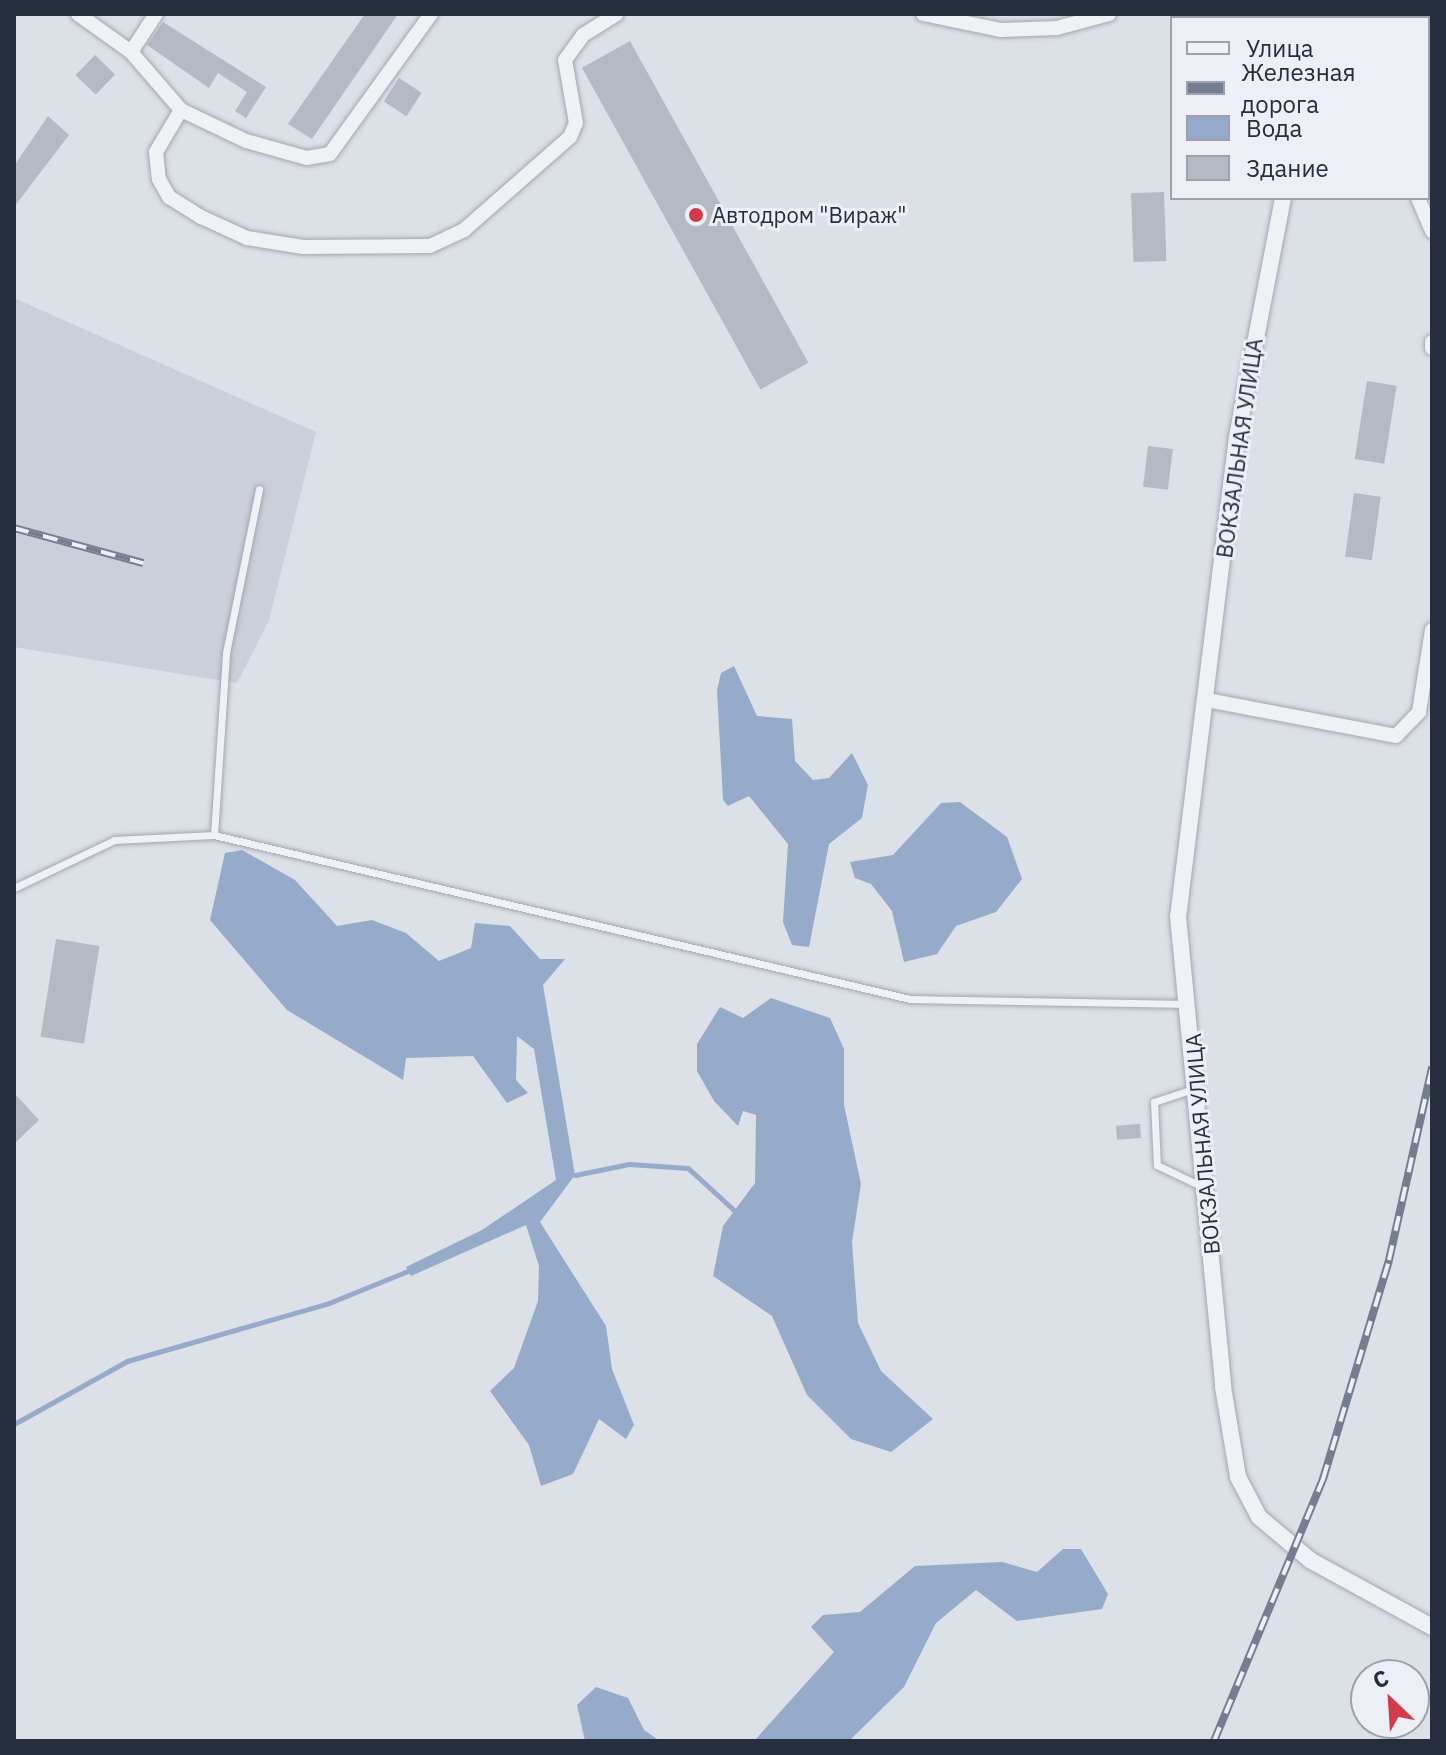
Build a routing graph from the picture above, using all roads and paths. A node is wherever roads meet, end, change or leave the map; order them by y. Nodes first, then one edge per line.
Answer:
1 (78, 14) edge
2 (156, 14) edge
3 (431, 14) edge
4 (616, 14) edge
5 (923, 14) edge
6 (1109, 14) edge
7 (131, 52) junction
8 (181, 110) junction
9 (1283, 200) edge
10 (1419, 200) edge
11 (1432, 231) edge
12 (1432, 342) edge
13 (1432, 348) edge
14 (259, 489) dead end
15 (1432, 630) edge
16 (1207, 700) junction
17 (214, 835) junction
18 (14, 888) edge
19 (1188, 1004) junction
20 (1199, 1087) junction
21 (1206, 1188) junction
22 (1432, 1627) edge

1 - 7 street
2 - 7 street
3 - 8 street
4 - 8 street
5 - 6 street
7 - 8 street
9 - 16 street, ВОКЗАЛЬНАЯ УЛИЦА
10 - 11 street
12 - 13 street
14 - 17 lane
15 - 16 street
16 - 19 street, ВОКЗАЛЬНАЯ УЛИЦА
17 - 18 lane
17 - 19 lane
19 - 20 street, ВОКЗАЛЬНАЯ УЛИЦА
20 - 21 street, ВОКЗАЛЬНАЯ УЛИЦА
20 - 21 lane
21 - 22 street, ВОКЗАЛЬНАЯ УЛИЦА

